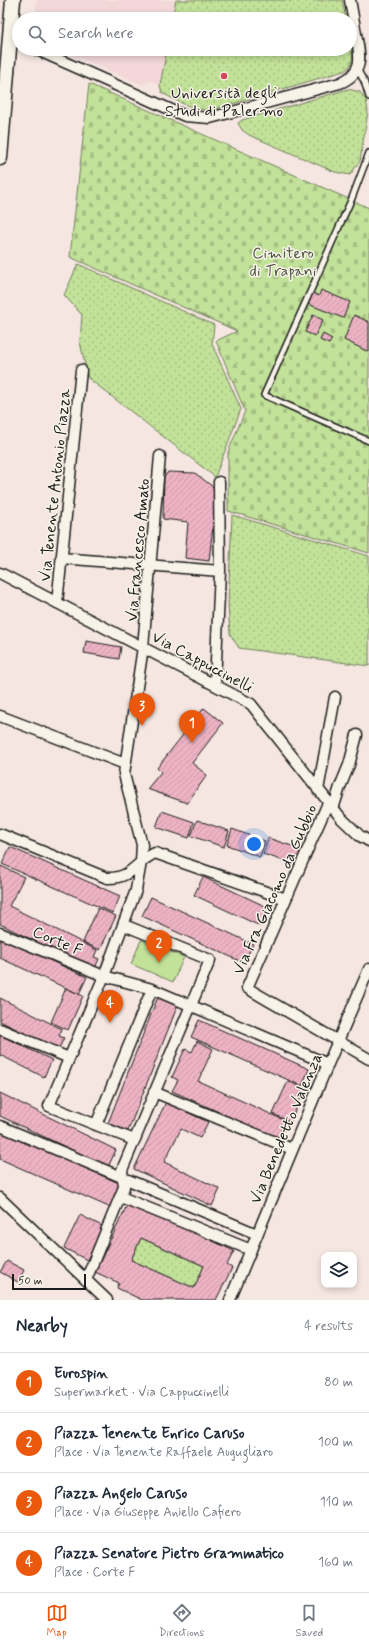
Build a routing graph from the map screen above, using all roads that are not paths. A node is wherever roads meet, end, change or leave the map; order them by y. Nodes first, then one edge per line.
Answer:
1 (14, 0) edge
2 (350, 0) edge
3 (13, 12) edge
4 (352, 12) edge
5 (357, 38) edge
6 (12, 43) edge
7 (51, 56) edge
8 (357, 69) junction
9 (369, 97) edge
10 (369, 153) edge
11 (0, 157) edge
12 (81, 370) dead end
13 (369, 441) edge
14 (160, 456) dead end
15 (219, 482) dead end
16 (61, 558) junction
17 (150, 565) junction
18 (220, 571) junction
19 (0, 573) edge
20 (57, 603) junction
21 (143, 647) junction
22 (215, 684) junction
23 (335, 697) dead end
24 (0, 716) edge
25 (356, 735) dead end
26 (125, 764) junction
27 (318, 790) junction
28 (331, 806) junction
29 (0, 834) edge
30 (369, 841) edge
31 (140, 862) junction
32 (286, 899) junction
33 (124, 925) junction
34 (0, 933) edge
35 (369, 969) edge
36 (104, 976) junction
37 (365, 988) edge
38 (152, 989) junction
39 (190, 1006) junction
40 (0, 1029) edge
41 (338, 1041) junction
42 (65, 1057) junction
43 (369, 1060) edge
44 (328, 1064) junction
45 (154, 1092) junction
46 (96, 1125) junction
47 (0, 1126) edge
48 (134, 1140) junction
49 (292, 1149) junction
50 (123, 1178) junction
51 (121, 1197) junction
52 (0, 1198) edge
53 (257, 1234) junction
54 (251, 1250) junction
55 (86, 1280) junction
56 (107, 1300) edge
57 (230, 1300) edge

1 - 3 main road
2 - 4 street
5 - 8 street
6 - 11 main road
7 - 8 street
8 - 9 lane
10 - 13 lane
12 - 16 street, Via Tenente Antonio Piazza
14 - 17 street, Via Francesco Amato
15 - 18 street
16 - 17 street
16 - 20 street, Via Tenente Antonio Piazza
17 - 18 street
17 - 21 street, Via Francesco Amato
18 - 22 street
19 - 20 street, Via Cappuccinelli
20 - 21 street, Via Cappuccinelli
21 - 22 street, Via Cappuccinelli
21 - 26 street, Via Francesco Amato
22 - 27 street, Via Cappuccinelli
23 - 27 street
24 - 26 street
25 - 28 street, Via Fra Giacomo da Gubbio
26 - 31 street
27 - 28 street, Via Cappuccinelli
28 - 30 street, Via Cappuccinelli
28 - 32 street, Via Fra Giacomo da Gubbio
29 - 31 street
31 - 32 street
31 - 33 street
32 - 41 street, Via Fra Giacomo da Gubbio
33 - 36 street
33 - 39 street
34 - 36 street, Corte F
35 - 37 street, Via Benedetto Valenza
36 - 38 street, Corte F
36 - 42 street
37 - 41 street, Via Benedetto Valenza
38 - 39 street, Corte F
38 - 46 street
39 - 44 street, Corte F
39 - 45 street
40 - 42 street
41 - 43 street
41 - 44 street, Via Benedetto Valenza
42 - 46 street
44 - 49 street, Via Benedetto Valenza
45 - 48 street
45 - 49 street
46 - 48 street
47 - 50 street
48 - 50 street
49 - 53 street, Via Benedetto Valenza
50 - 51 street
50 - 53 street
51 - 54 street
51 - 55 street
52 - 55 street
53 - 54 street, Via Benedetto Valenza
54 - 57 street, Via Benedetto Valenza
55 - 56 street

